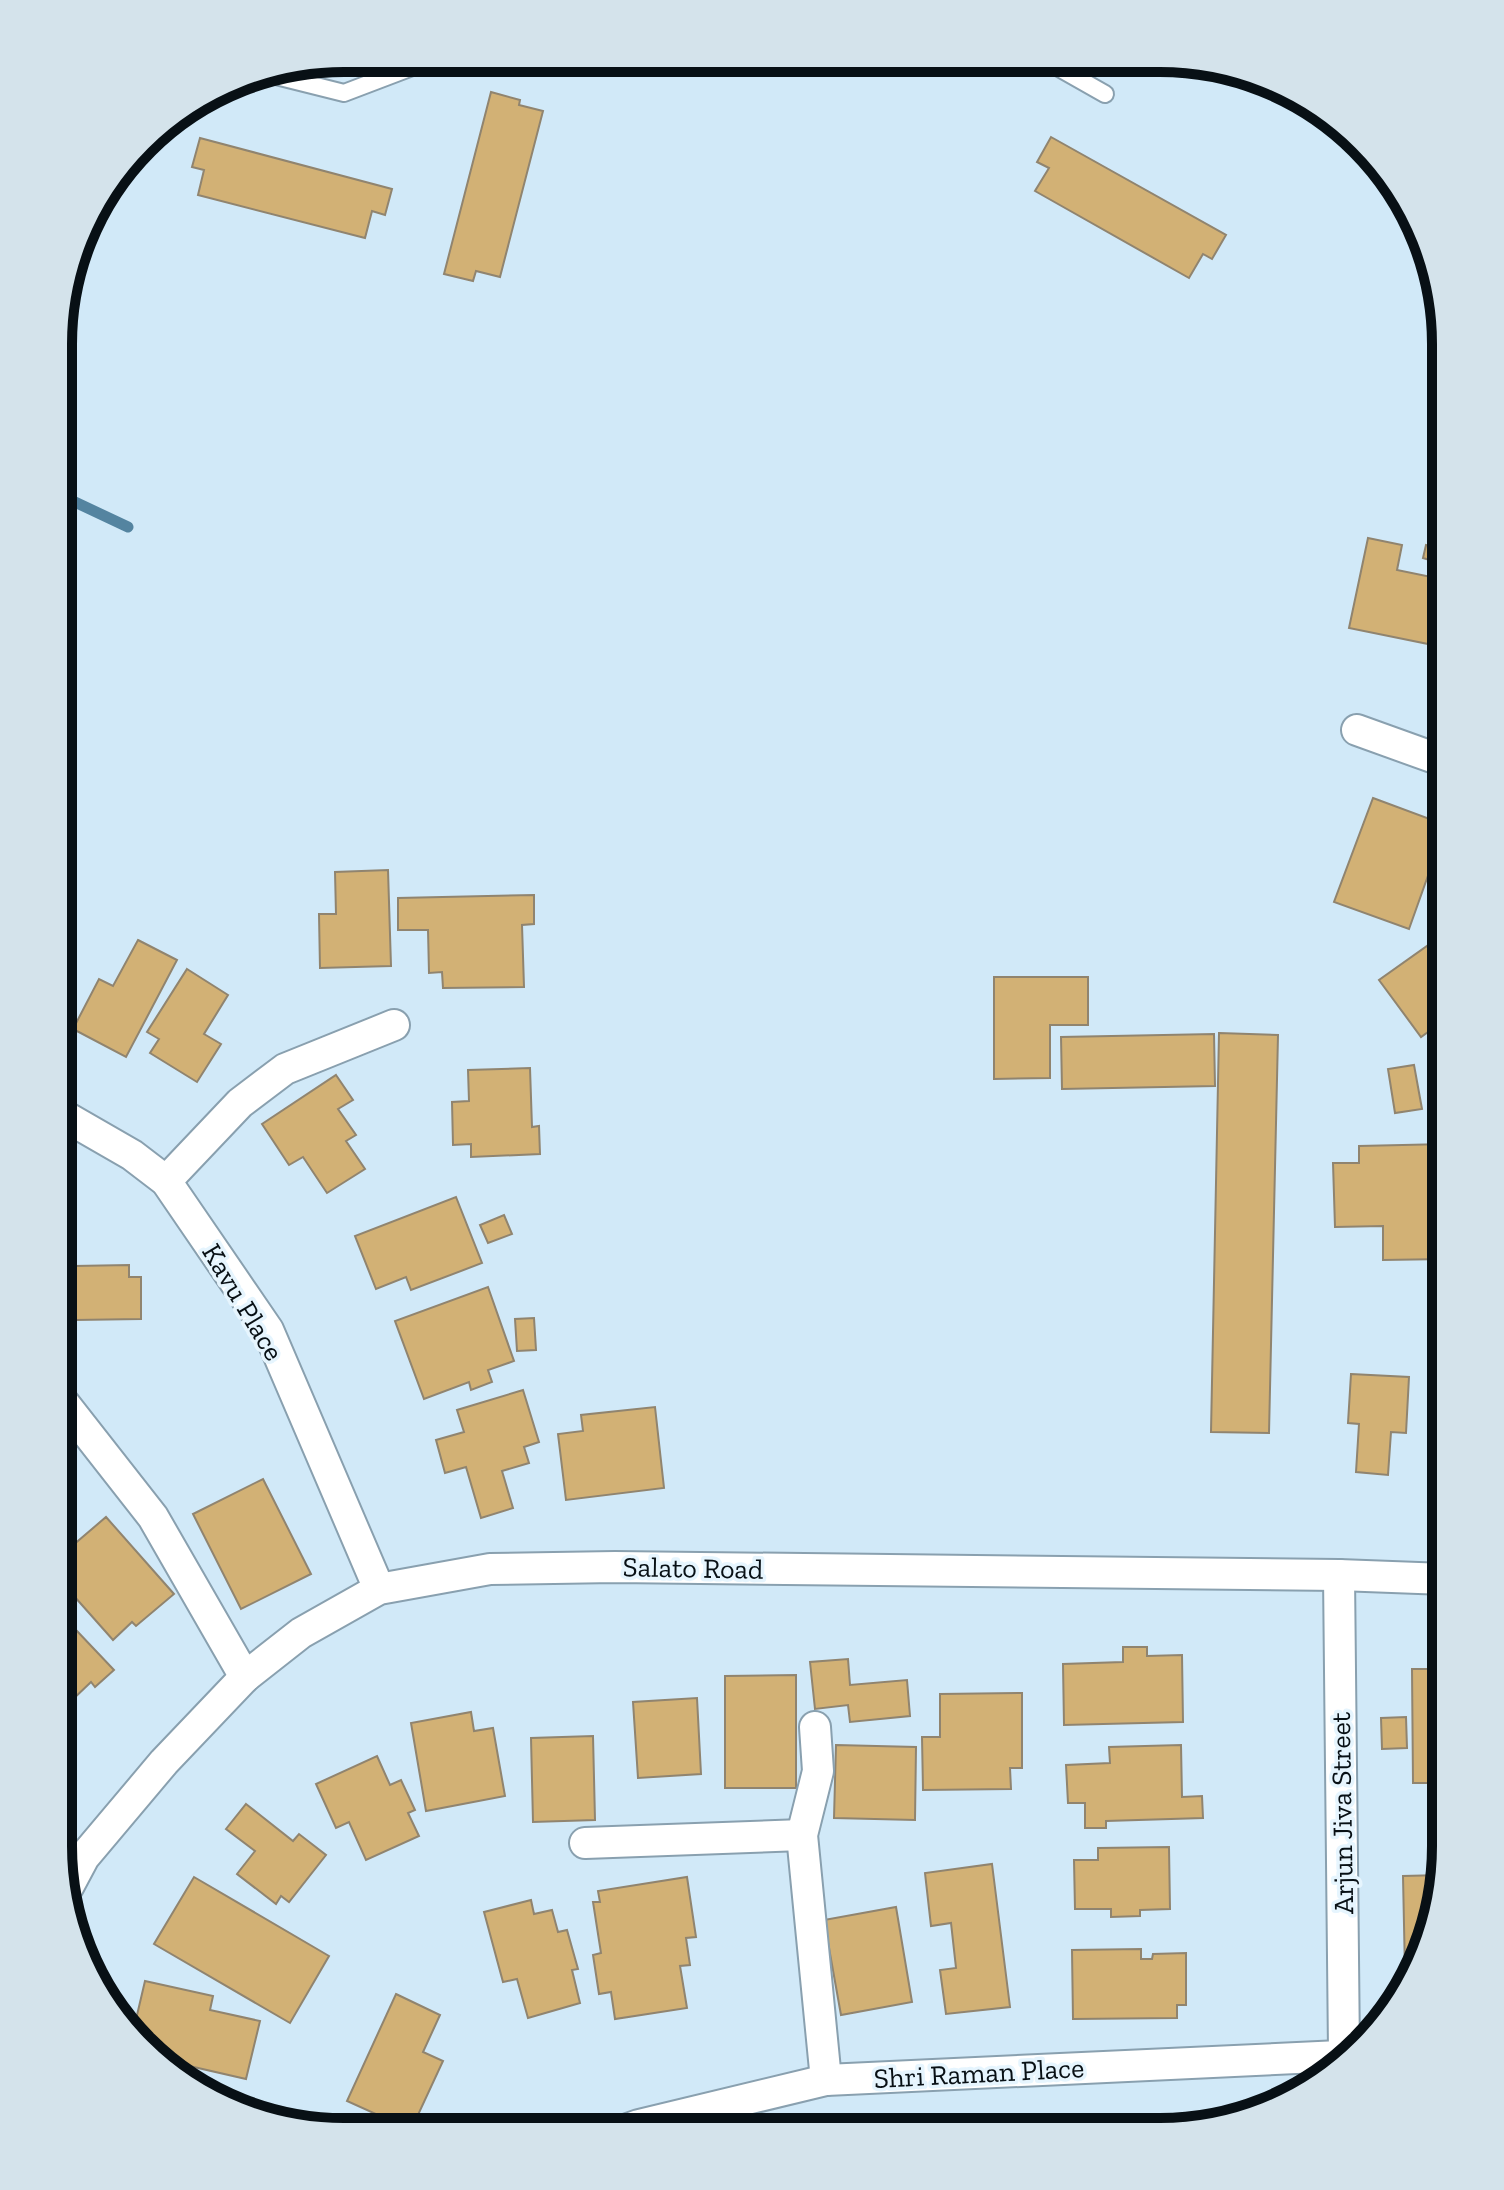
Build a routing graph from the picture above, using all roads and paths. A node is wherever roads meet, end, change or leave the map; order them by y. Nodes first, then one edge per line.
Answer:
1 (1066, 72) edge
2 (397, 73) edge
3 (285, 78) edge
4 (1105, 94) dead end
5 (1357, 730) dead end
6 (1432, 757) edge
7 (394, 1025) dead end
8 (72, 1120) edge
9 (166, 1181) junction
10 (72, 1414) edge
11 (1339, 1575) junction
12 (1431, 1578) edge
13 (379, 1589) junction
14 (245, 1677) junction
15 (815, 1727) dead end
16 (802, 1835) junction
17 (585, 1843) dead end
18 (74, 1875) edge
19 (1344, 2046) edge
20 (1332, 2056) edge
21 (826, 2080) junction
22 (668, 2118) edge

1 - 4 lane
2 - 3 lane
5 - 6 street
7 - 9 street
8 - 9 street, Kavu Place
9 - 13 street, Kavu Place
10 - 14 street
11 - 12 street, Salato Road
11 - 13 street, Salato Road
11 - 19 street, Arjun Jiva Street
13 - 14 street, Salato Road
14 - 18 street, Salato Road
15 - 16 street
16 - 17 street
16 - 21 street
20 - 21 street, Shri Raman Place
21 - 22 street, Shri Raman Place

